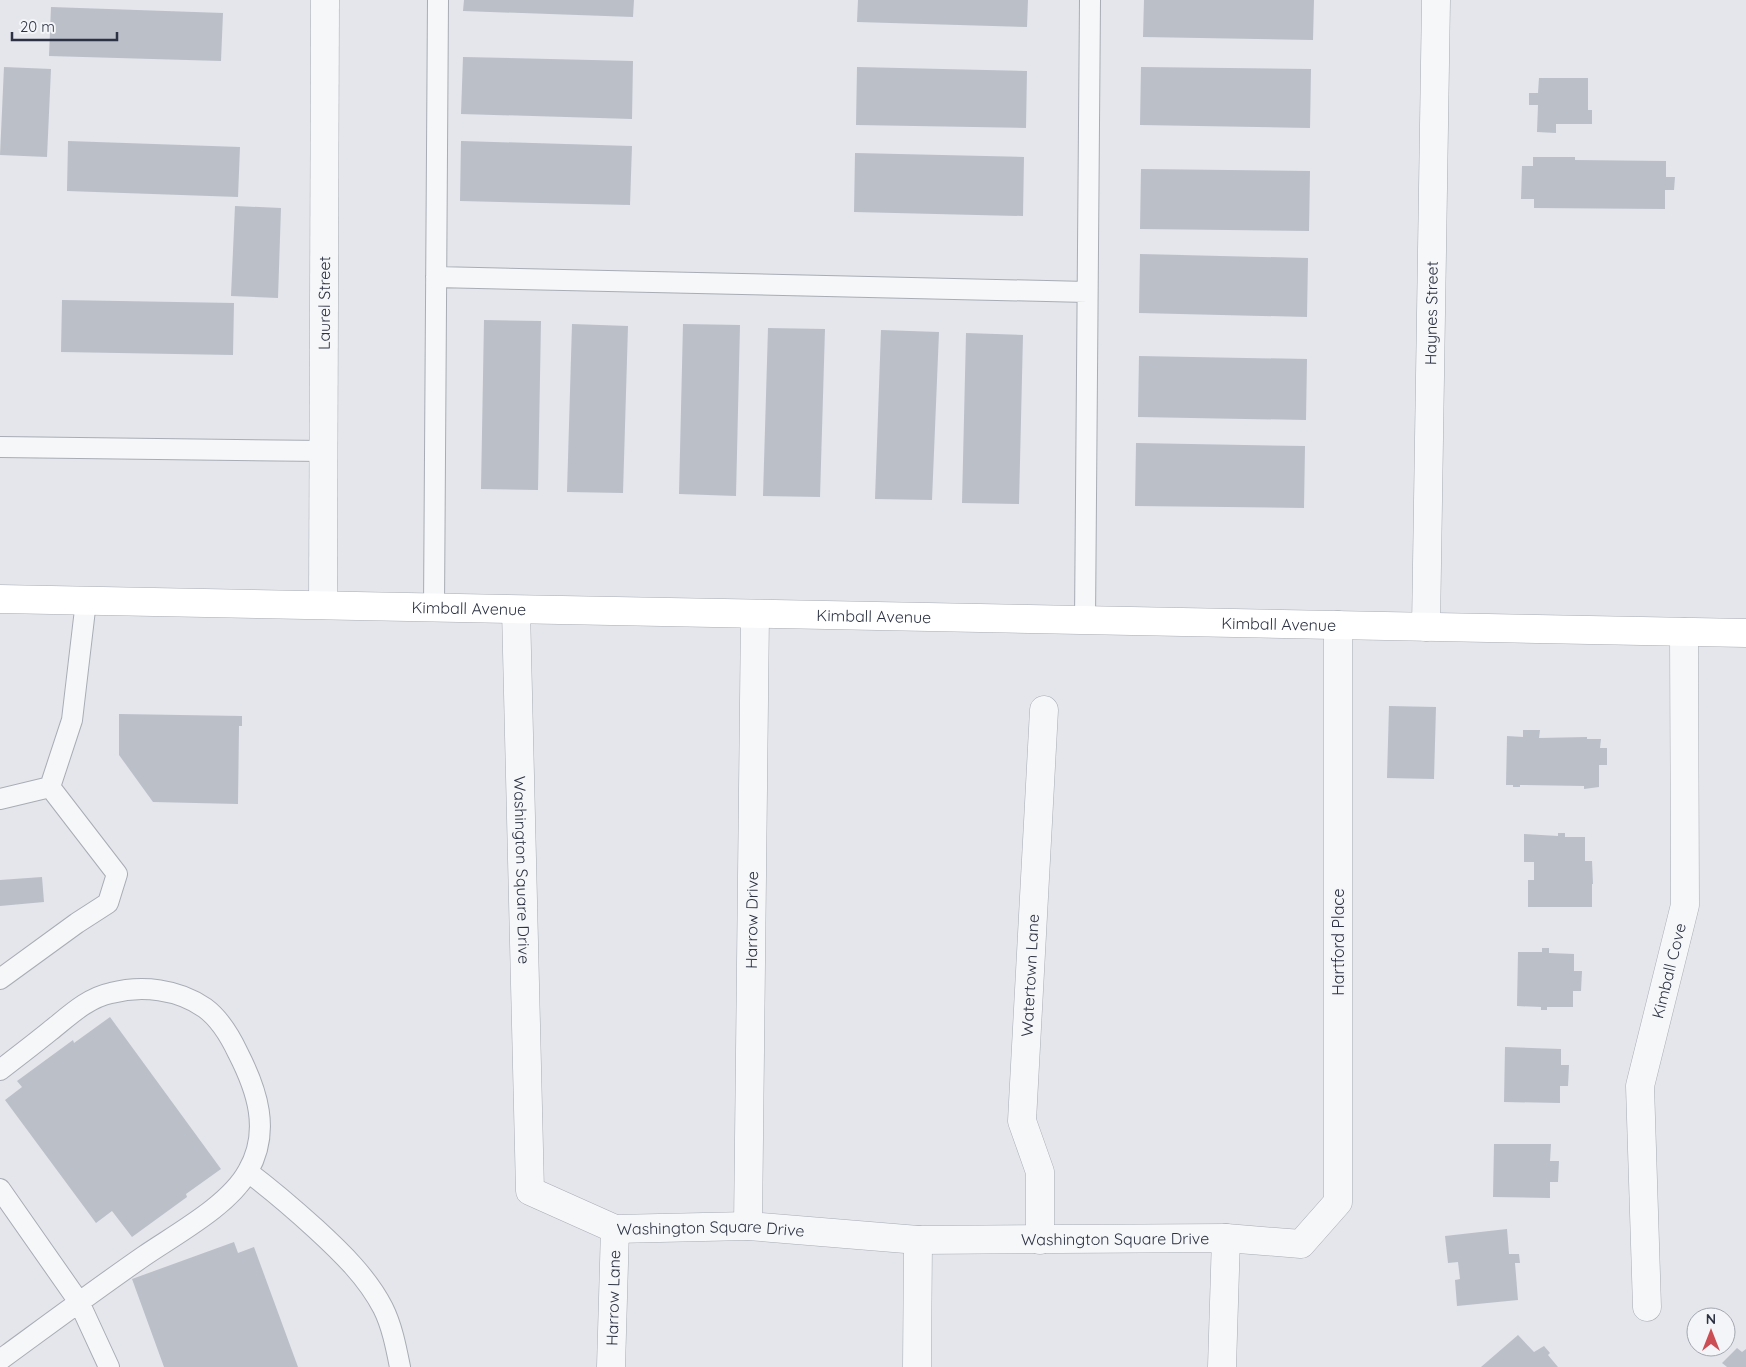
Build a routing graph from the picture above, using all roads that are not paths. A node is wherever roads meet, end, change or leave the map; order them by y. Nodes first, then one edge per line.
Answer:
1 (325, 0) edge
2 (438, 0) edge
3 (1090, 0) edge
4 (1436, 0) edge
5 (436, 277) junction
6 (1088, 292) junction
7 (0, 448) edge
8 (324, 451) junction
9 (0, 599) edge
10 (86, 601) junction
11 (323, 606) junction
12 (434, 608) junction
13 (516, 610) junction
14 (755, 614) junction
15 (1085, 621) junction
16 (1338, 625) junction
17 (1426, 627) junction
18 (1684, 632) junction
19 (1746, 633) edge
20 (1044, 710) dead end
21 (50, 787) junction
22 (0, 799) edge
23 (0, 979) edge
24 (0, 1070) edge
25 (248, 1172) junction
26 (0, 1189) edge
27 (748, 1226) junction
28 (615, 1229) junction
29 (1226, 1238) junction
30 (918, 1240) junction
31 (1040, 1240) junction
32 (1301, 1244) joint
33 (80, 1302) junction
34 (1647, 1307) dead end
35 (0, 1360) edge
36 (109, 1367) edge
37 (400, 1367) edge
38 (611, 1367) edge
39 (916, 1367) edge
40 (1222, 1367) edge

1 - 8 street, Laurel Street
2 - 5 lane
3 - 6 lane
4 - 17 street, Haynes Street
5 - 6 lane
5 - 12 lane
6 - 15 lane
7 - 8 lane
8 - 11 street, Laurel Street
9 - 10 main road, Kimball Avenue
10 - 11 main road, Kimball Avenue
10 - 21 lane
11 - 12 main road, Kimball Avenue
12 - 13 main road, Kimball Avenue
13 - 14 main road, Kimball Avenue
13 - 28 street, Washington Square Drive
14 - 15 main road, Kimball Avenue
14 - 27 street, Harrow Drive
15 - 16 main road, Kimball Avenue
16 - 17 main road, Kimball Avenue
16 - 32 street, Hartford Place
17 - 18 main road, Kimball Avenue
18 - 19 main road, Kimball Avenue
18 - 34 street, Kimball Cove
20 - 31 street, Watertown Lane
21 - 22 lane
21 - 23 lane
24 - 25 lane
25 - 33 lane
25 - 37 lane
26 - 33 lane
27 - 28 street, Washington Square Drive
27 - 30 street, Washington Square Drive
28 - 38 street, Harrow Lane
29 - 31 street, Washington Square Drive
29 - 32 street, Washington Square Drive
29 - 40 street
30 - 31 street, Washington Square Drive
30 - 39 street
33 - 35 lane
33 - 36 lane

